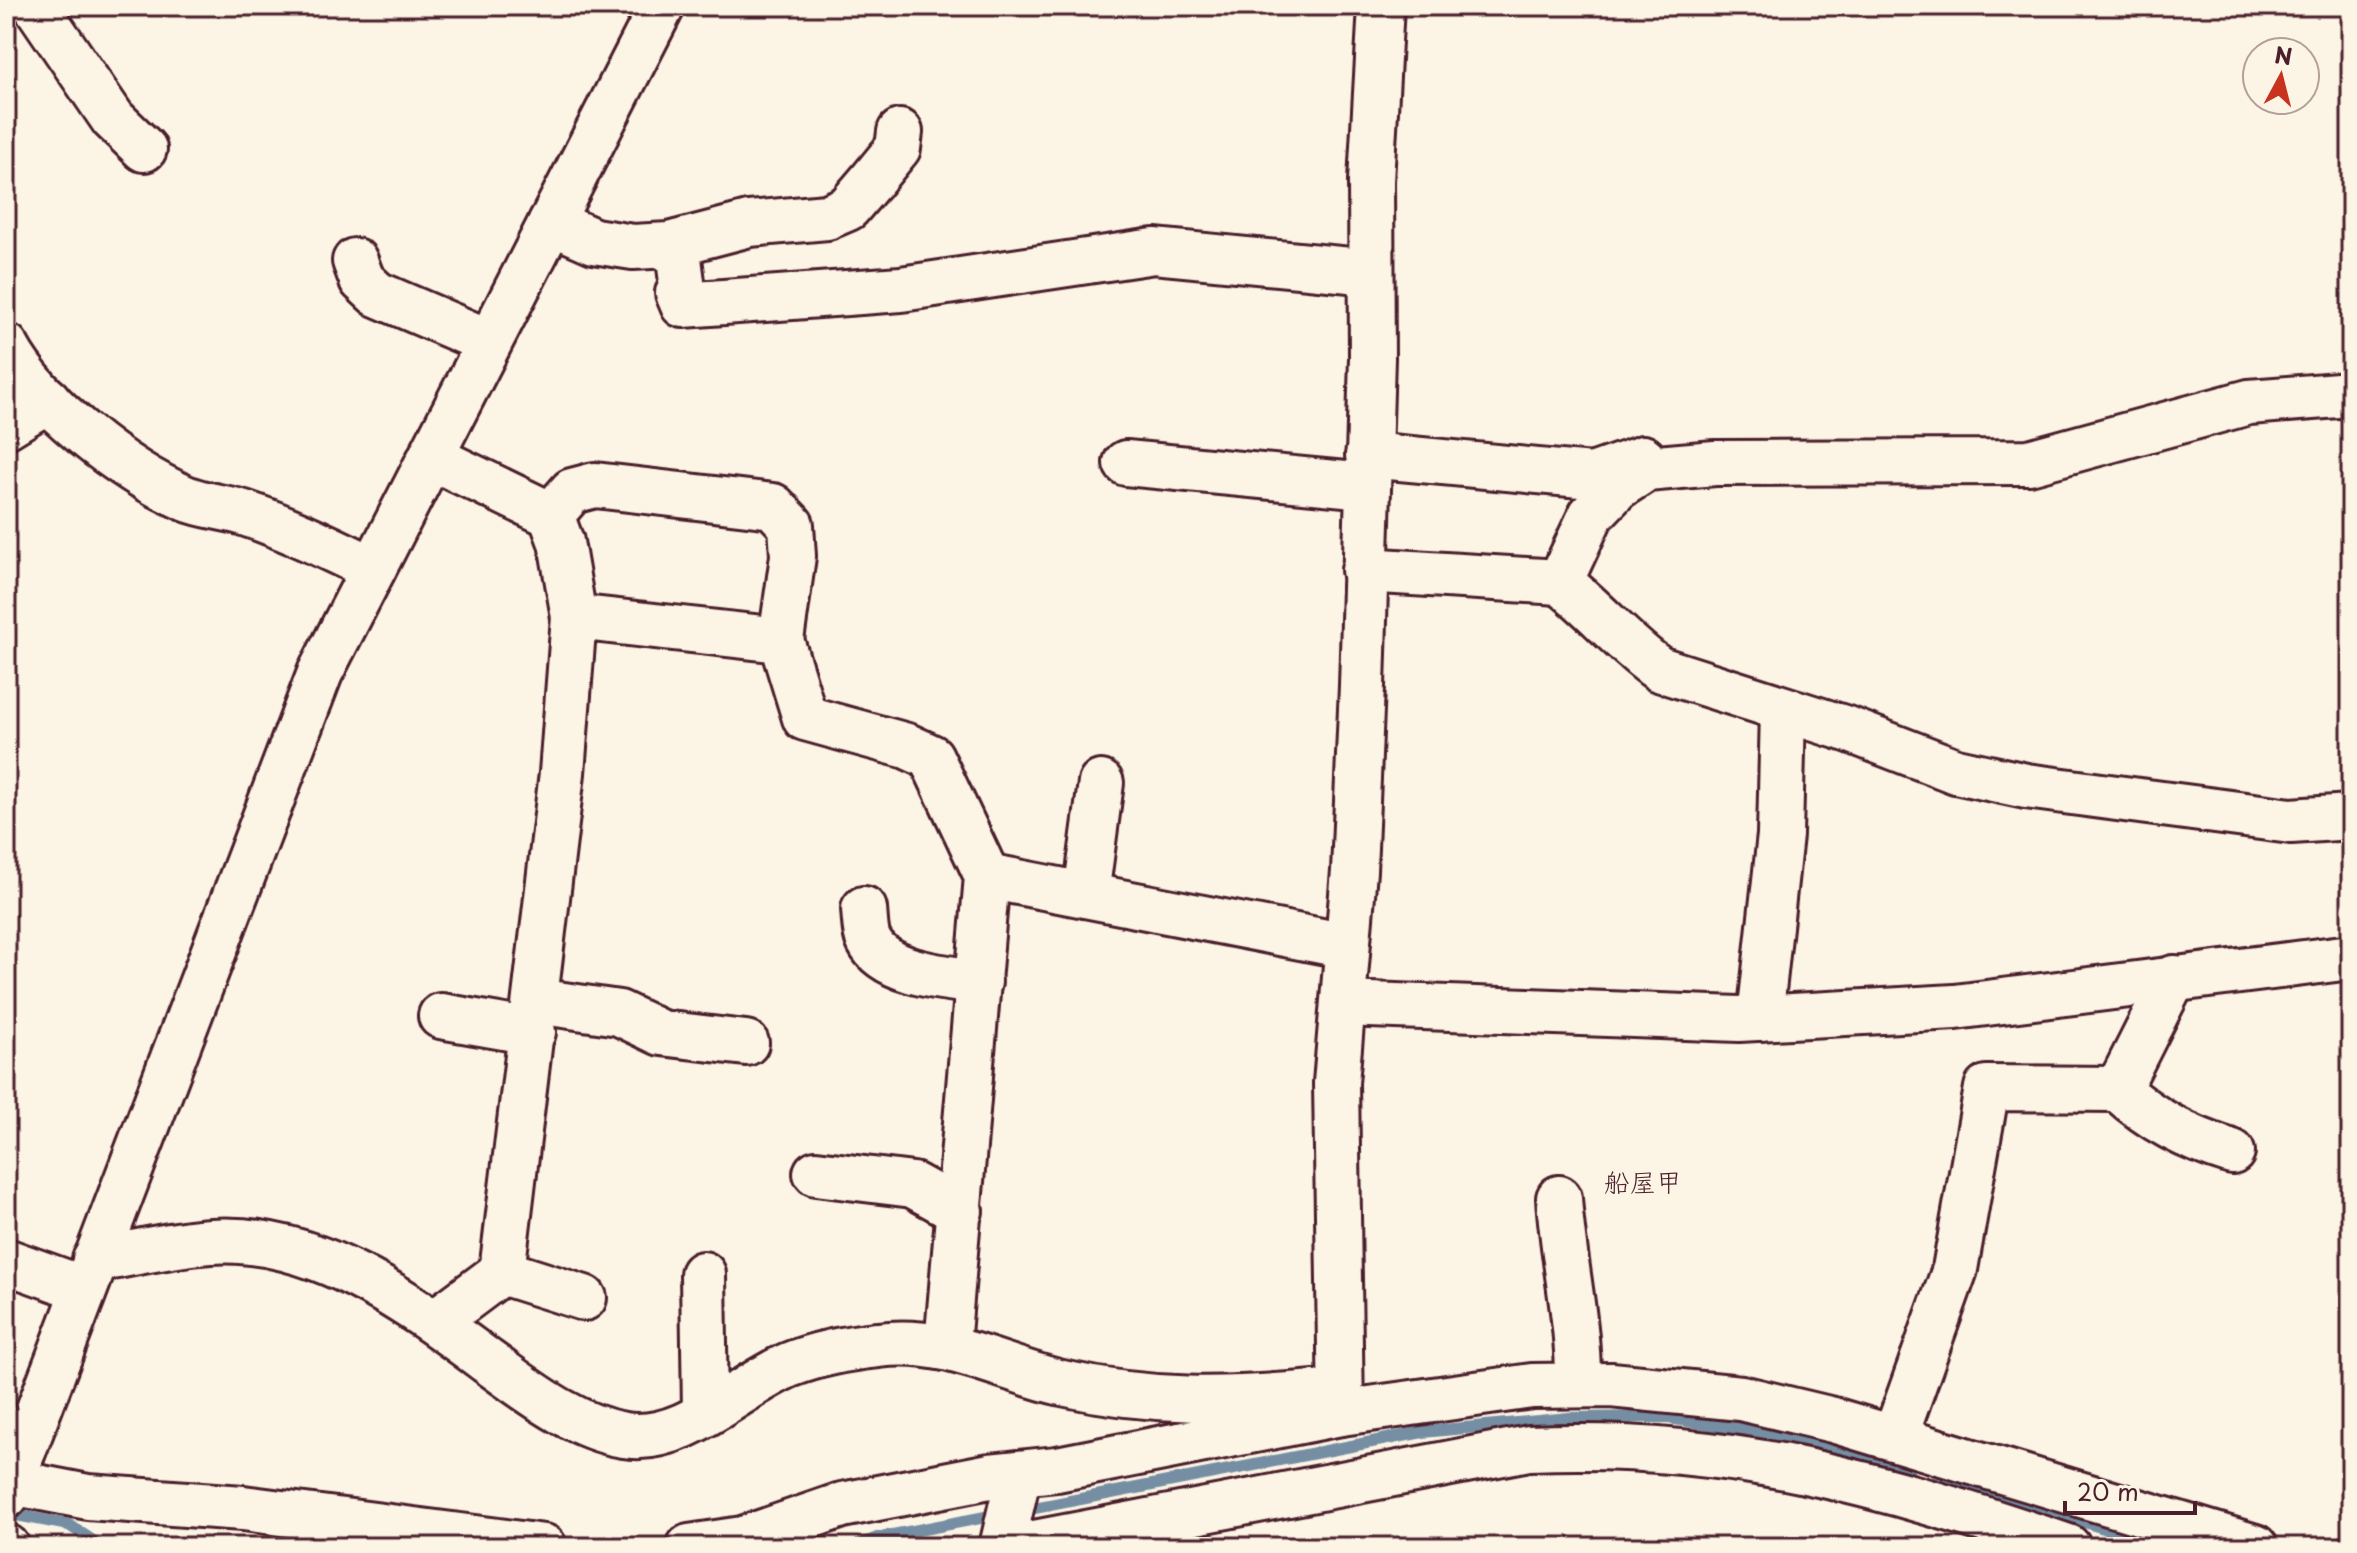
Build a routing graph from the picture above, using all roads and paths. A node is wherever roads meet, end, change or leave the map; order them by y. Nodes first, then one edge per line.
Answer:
1 (36, 6) edge
2 (662, 6) edge
3 (1381, 6) edge
4 (900, 132) dead end
5 (144, 149) dead end
6 (551, 222) junction
7 (677, 243) junction
8 (355, 261) dead end
9 (1371, 272) junction
10 (489, 342) junction
11 (6, 346) edge
12 (2351, 394) edge
13 (48, 400) junction
14 (6, 426) edge
15 (431, 457) junction
16 (1126, 463) dead end
17 (1677, 465) junction
18 (1367, 471) junction
19 (551, 515) junction
20 (373, 569) junction
21 (1364, 570) junction
22 (1560, 582) junction
23 (574, 617) junction
24 (781, 640) junction
25 (1783, 710) junction
26 (1101, 783) dead end
27 (2351, 817) edge
28 (987, 876) junction
29 (1086, 895) junction
30 (864, 909) dead end
31 (1347, 946) junction
32 (2351, 957) edge
33 (2174, 978) junction
34 (979, 982) junction
35 (1343, 1004) junction
36 (441, 1016) dead end
37 (534, 1017) junction
38 (1760, 1018) junction
39 (746, 1043) dead end
40 (2118, 1089) junction
41 (2232, 1152) dead end
42 (816, 1173) dead end
43 (1559, 1198) dead end
44 (960, 1211) junction
45 (6, 1261) edge
46 (502, 1272) junction
47 (703, 1274) dead end
48 (90, 1275) junction
49 (584, 1298) dead end
50 (435, 1322) junction
51 (947, 1346) junction
52 (1578, 1385) junction
53 (1341, 1402) junction
54 (705, 1412) junction
55 (1895, 1437) junction
56 (1018, 1478) junction
57 (7, 1488) edge
58 (1007, 1542) edge
59 (544, 1547) edge
60 (689, 1547) edge
61 (2068, 1547) edge
62 (2255, 1547) edge

1 - 5 street
2 - 6 street
3 - 9 street
4 - 7 street
6 - 7 street
6 - 10 street
7 - 9 street
8 - 10 street
9 - 18 street
10 - 15 street
11 - 13 street
12 - 17 street
13 - 14 street
13 - 20 street
15 - 19 street
15 - 20 street
16 - 18 street
17 - 18 street
17 - 22 street
18 - 21 street
19 - 23 street
19 - 24 street
20 - 48 street
21 - 22 street
21 - 31 street
22 - 25 street
23 - 24 street
23 - 37 street
24 - 28 street
25 - 27 street
25 - 38 street
26 - 29 street
28 - 29 street
28 - 34 street
29 - 31 street
30 - 34 street
31 - 35 street
32 - 33 street
33 - 38 street
33 - 40 street
34 - 44 street
35 - 38 street
35 - 53 street
36 - 37 street
37 - 39 street
37 - 46 street
40 - 41 street
40 - 55 street
42 - 44 street
43 - 52 street
44 - 51 street
45 - 48 street
46 - 49 street
46 - 50 street
47 - 54 street
48 - 50 street
48 - 57 street
50 - 54 street
51 - 53 street
51 - 54 street
52 - 53 street
52 - 55 street
53 - 56 street
55 - 62 street
56 - 58 street
56 - 60 street
57 - 59 street
58 - 61 street

